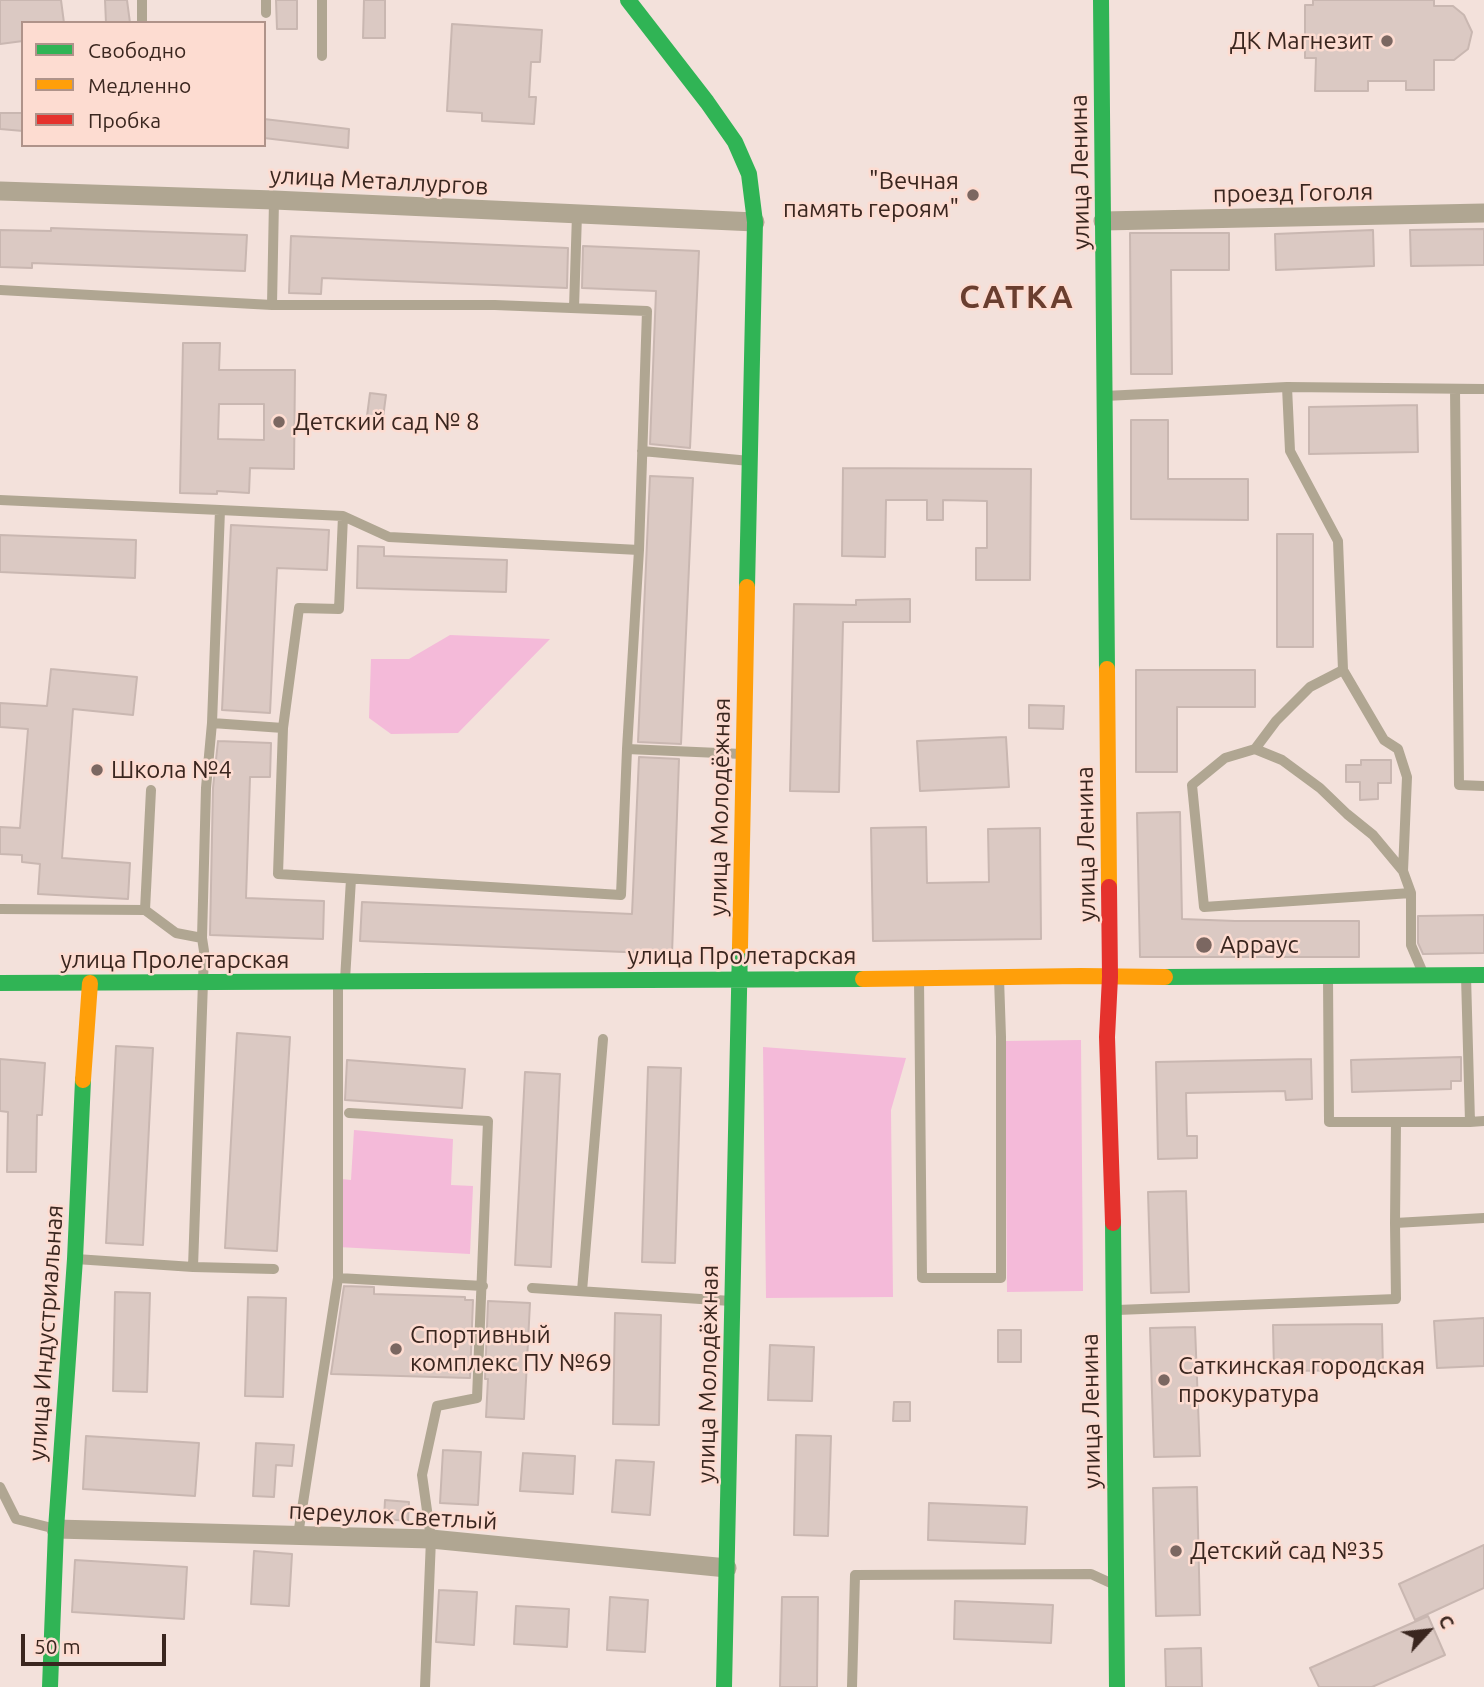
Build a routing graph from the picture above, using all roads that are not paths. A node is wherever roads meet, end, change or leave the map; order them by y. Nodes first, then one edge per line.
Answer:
1 (142, 0) edge
2 (266, 0) edge
3 (322, 0) edge
4 (628, 0) edge
5 (1101, 0) edge
6 (266, 13) dead end
7 (142, 21) edge
8 (322, 56) dead end
9 (0, 191) edge
10 (274, 200) junction
11 (1484, 213) edge
12 (577, 214) junction
13 (1103, 221) junction
14 (755, 222) junction
15 (0, 290) edge
16 (272, 305) junction
17 (574, 308) junction
18 (1287, 387) junction
19 (1455, 389) junction
20 (1484, 389) edge
21 (1105, 396) junction
22 (642, 451) junction
23 (750, 461) junction
24 (0, 500) edge
25 (220, 510) junction
26 (343, 516) junction
27 (639, 551) junction
28 (1343, 670) junction
29 (212, 723) junction
30 (283, 728) junction
31 (1255, 749) junction
32 (627, 750) junction
33 (744, 754) junction
34 (1484, 786) edge
35 (151, 790) dead end
36 (1403, 871) junction
37 (351, 879) junction
38 (1410, 893) junction
39 (0, 909) edge
40 (145, 910) junction
41 (202, 938) junction
42 (1423, 975) junction
43 (1466, 975) junction
44 (1484, 975) edge
45 (1328, 976) junction
46 (1110, 977) junction
47 (919, 978) junction
48 (999, 978) junction
49 (739, 979) junction
50 (341, 981) junction
51 (203, 982) junction
52 (0, 983) edge
53 (90, 983) junction
54 (603, 1040) dead end
55 (349, 1113) dead end
56 (1396, 1122) junction
57 (1470, 1122) junction
58 (1484, 1122) edge
59 (1484, 1217) edge
60 (1395, 1223) junction
61 (75, 1259) junction
62 (193, 1267) junction
63 (274, 1269) dead end
64 (338, 1278) junction
65 (482, 1286) junction
66 (532, 1288) dead end
67 (582, 1291) junction
68 (732, 1301) junction
69 (1113, 1310) junction
70 (0, 1487) edge
71 (56, 1529) junction
72 (298, 1535) junction
73 (431, 1539) junction
74 (727, 1568) junction
75 (1116, 1585) junction
76 (50, 1687) edge
77 (425, 1687) edge
78 (724, 1687) edge
79 (852, 1687) edge
80 (1117, 1687) edge

1 - 7 lane
2 - 6 lane
3 - 8 lane
4 - 14 main road, улица Молодёжная
5 - 13 main road, улица Ленина
9 - 10 street, улица Металлургов
10 - 12 street, улица Металлургов
10 - 16 lane
11 - 13 street, проезд Гоголя
12 - 14 street, улица Металлургов
12 - 17 lane
13 - 21 main road, улица Ленина
14 - 23 main road, улица Молодёжная
15 - 16 lane
16 - 17 lane
17 - 22 lane
18 - 19 lane
18 - 21 lane
18 - 28 lane
19 - 20 lane
19 - 34 lane
21 - 46 main road, улица Ленина
22 - 23 lane
22 - 27 lane
23 - 33 main road, улица Молодёжная
24 - 25 lane
25 - 26 lane
25 - 29 lane
26 - 27 lane
26 - 30 lane
27 - 32 lane
28 - 31 lane
28 - 36 lane
29 - 30 lane
29 - 41 lane
30 - 37 lane
31 - 36 lane
31 - 38 lane
32 - 33 lane
32 - 37 lane
33 - 49 main road, улица Молодёжная
35 - 40 lane
36 - 38 lane
37 - 50 lane
38 - 42 lane
39 - 40 lane
40 - 41 lane
41 - 51 lane
42 - 43 main road, улица Пролетарская
42 - 45 main road, улица Пролетарская
43 - 44 main road, улица Пролетарская
43 - 57 lane
45 - 46 main road, улица Пролетарская
45 - 56 lane
46 - 48 main road, улица Пролетарская
46 - 69 main road, улица Ленина
47 - 48 main road, улица Пролетарская
47 - 48 lane
47 - 49 main road, улица Пролетарская
49 - 50 main road, улица Пролетарская
49 - 68 main road, улица Молодёжная
50 - 51 main road, улица Пролетарская
50 - 64 lane
51 - 53 main road, улица Пролетарская
51 - 62 lane
52 - 53 main road, улица Пролетарская
53 - 61 main road, улица Индустриальная
54 - 67 lane
55 - 65 lane
56 - 57 lane
56 - 60 lane
57 - 58 lane
59 - 60 lane
60 - 69 lane
61 - 62 lane
61 - 71 main road, улица Индустриальная
62 - 63 lane
64 - 65 lane
64 - 72 lane
65 - 73 lane
66 - 67 lane
67 - 68 lane
68 - 74 main road, улица Молодёжная
69 - 75 main road, улица Ленина
70 - 71 lane
71 - 72 street, переулок Светлый
71 - 76 main road, улица Индустриальная
72 - 73 street, переулок Светлый
73 - 74 street, переулок Светлый
73 - 77 lane
74 - 78 main road, улица Молодёжная
75 - 79 lane
75 - 80 main road, улица Ленина

